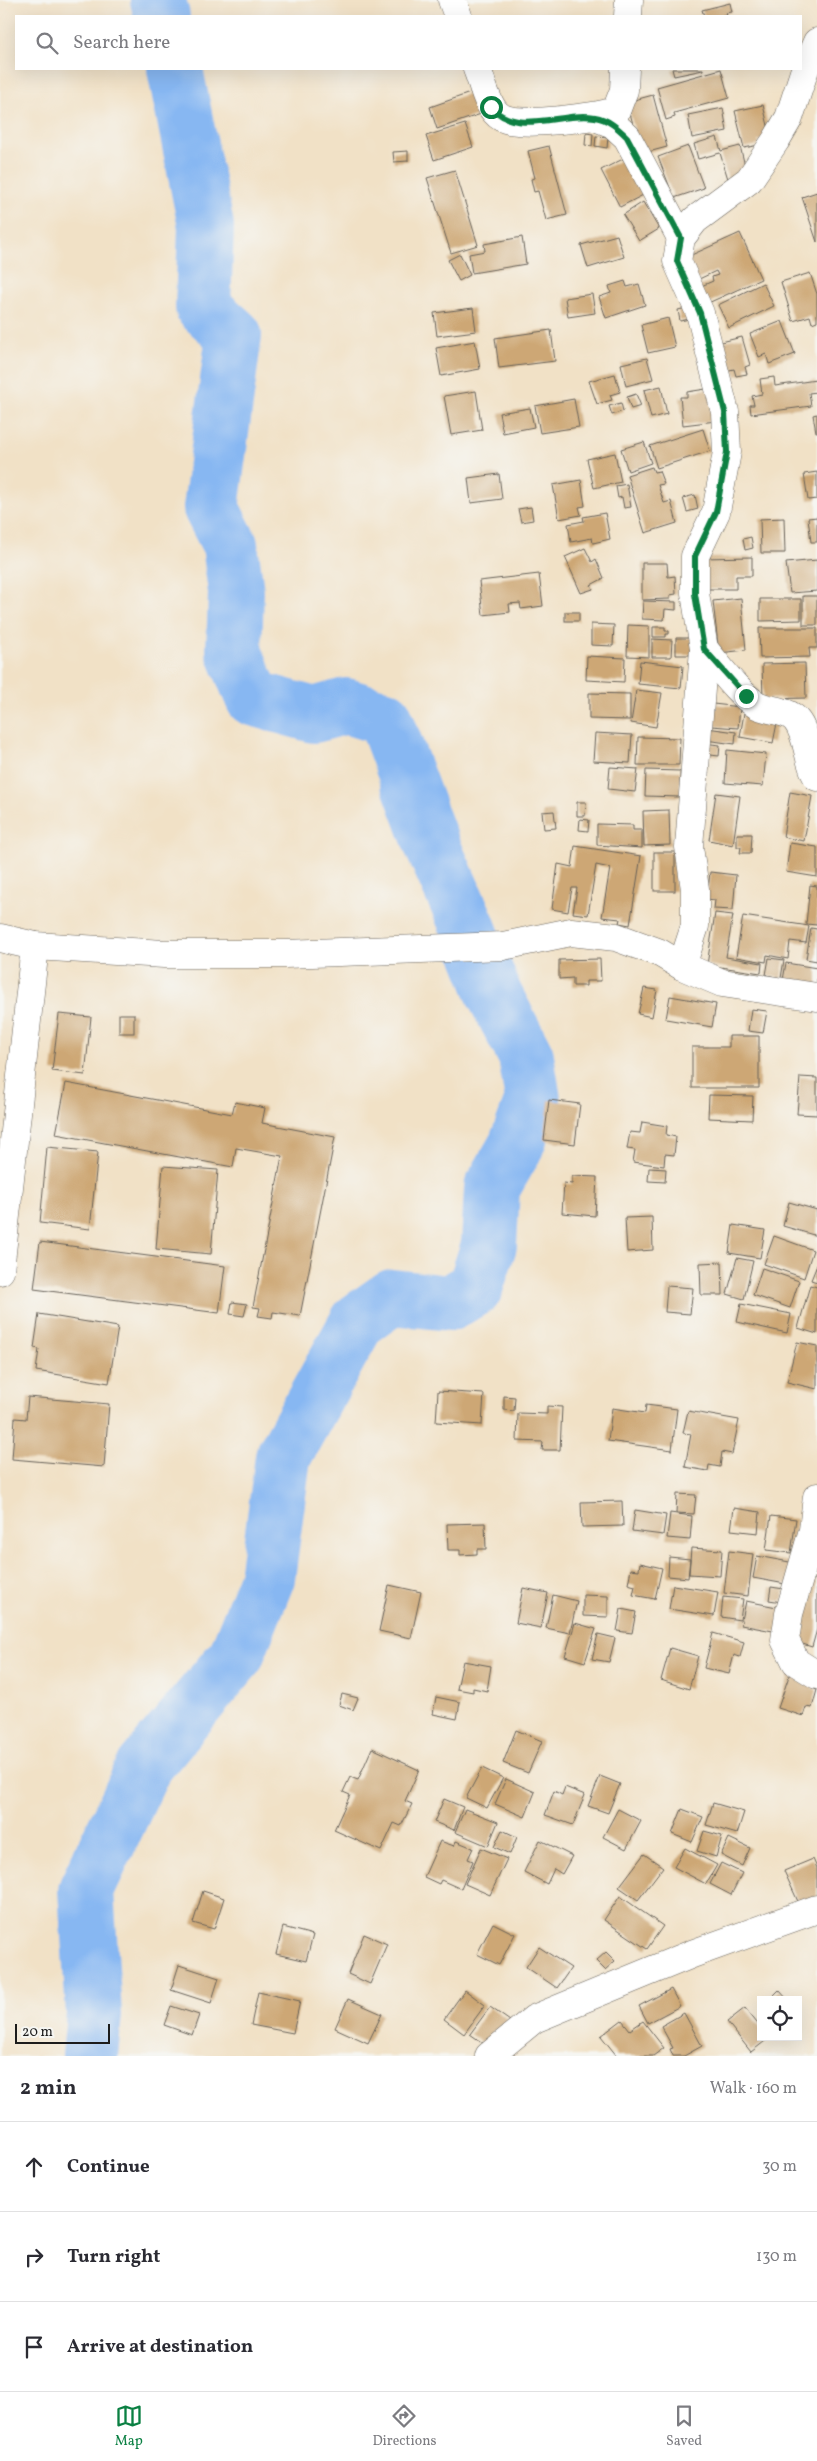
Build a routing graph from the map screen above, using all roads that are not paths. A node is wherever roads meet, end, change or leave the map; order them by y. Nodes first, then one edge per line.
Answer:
1 (452, 0) edge
2 (629, 0) edge
3 (458, 15) edge
4 (628, 15) edge
5 (817, 42) edge
6 (477, 70) edge
7 (625, 70) edge
8 (595, 117) junction
9 (681, 238) junction
10 (704, 649) junction
11 (817, 777) edge
12 (0, 938) edge
13 (35, 946) junction
14 (682, 966) junction
15 (817, 997) edge
16 (0, 1272) edge
17 (817, 1497) edge
18 (817, 1675) edge
19 (817, 1908) edge
20 (489, 2056) edge

1 - 3 street
2 - 4 street
5 - 9 street
6 - 8 street
7 - 8 street
8 - 9 street
9 - 10 street
10 - 11 street
10 - 14 street
12 - 13 street
13 - 14 street
13 - 16 street
14 - 15 street
17 - 18 street
19 - 20 street

